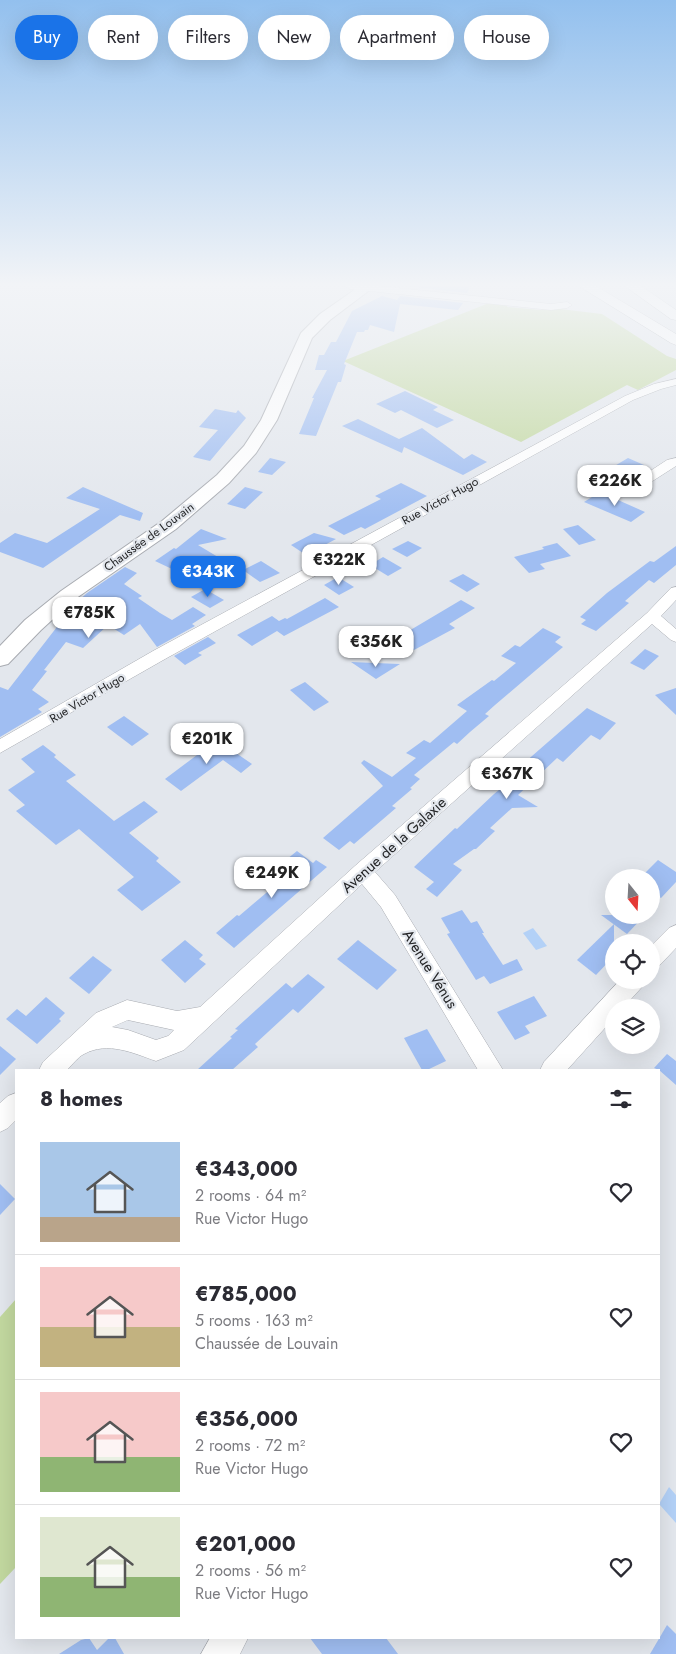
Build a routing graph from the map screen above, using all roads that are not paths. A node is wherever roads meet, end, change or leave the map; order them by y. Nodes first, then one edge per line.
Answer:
1 (294, 363) edge
2 (676, 382) edge
3 (676, 462) edge
4 (640, 492) dead end
5 (676, 591) edge
6 (652, 616) junction
7 (676, 638) edge
8 (0, 658) edge
9 (0, 747) edge
10 (363, 871) junction
11 (676, 934) edge
12 (660, 951) edge
13 (626, 989) edge
14 (205, 1016) junction
15 (76, 1046) junction
16 (52, 1069) edge
17 (490, 1069) edge
18 (553, 1069) edge
19 (15, 1105) edge
20 (0, 1120) edge
21 (231, 1639) edge
22 (218, 1654) edge

1 - 8 main road, Chaussée de Louvain
2 - 9 street, Rue Victor Hugo
3 - 4 street
5 - 6 street
6 - 7 street
6 - 10 street, Avenue de la Galaxie
10 - 14 street, Avenue de la Galaxie
10 - 17 street, Avenue Vénus
11 - 12 street
13 - 18 street
14 - 15 street, Avenue de la Galaxie
14 - 15 street, Avenue de la Galaxie
15 - 16 street, Avenue de la Galaxie
19 - 20 street
21 - 22 street

